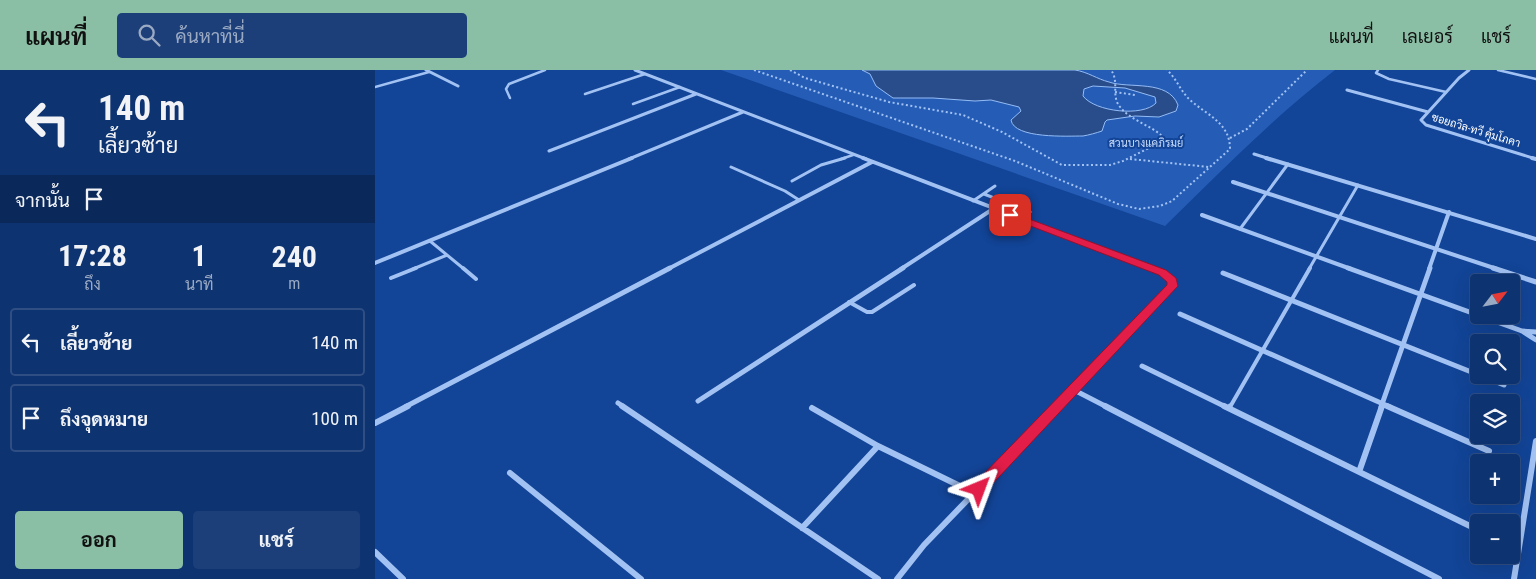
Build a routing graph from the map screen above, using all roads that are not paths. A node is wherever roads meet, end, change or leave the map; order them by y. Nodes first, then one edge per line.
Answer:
1 (545, 70) edge
2 (635, 70) edge
3 (1378, 70) edge
4 (1469, 70) edge
5 (1498, 70) edge
6 (427, 71) edge
7 (645, 74) junction
8 (1536, 79) edge
9 (375, 86) edge
10 (458, 86) dead end
11 (679, 87) junction
12 (1347, 90) dead end
13 (1446, 92) junction
14 (585, 94) dead end
15 (697, 94) junction
16 (509, 98) dead end
17 (633, 104) dead end
18 (743, 112) junction
19 (1428, 112) junction
20 (549, 151) dead end
21 (1254, 154) dead end
22 (853, 155) junction
23 (1536, 159) edge
24 (871, 162) junction
25 (1288, 164) junction
26 (731, 166) dead end
27 (792, 181) dead end
28 (1233, 182) dead end
29 (1358, 185) junction
30 (995, 186) dead end
31 (1267, 193) junction
32 (984, 194) junction
33 (799, 200) junction
34 (973, 201) junction
35 (993, 209) junction
36 (1030, 212) dead end
37 (1449, 212) junction
38 (1202, 215) dead end
39 (1339, 217) junction
40 (1241, 229) junction
41 (1536, 239) edge
42 (429, 241) junction
43 (1437, 249) junction
44 (447, 255) junction
45 (1317, 257) junction
46 (375, 263) edge
47 (1223, 273) dead end
48 (391, 278) dead end
49 (476, 279) dead end
50 (1536, 282) edge
51 (914, 284) dead end
52 (1421, 294) junction
53 (1291, 300) junction
54 (849, 302) junction
55 (1180, 314) dead end
56 (1522, 331) junction
57 (1536, 332) edge
58 (1536, 340) edge
59 (1403, 345) junction
60 (1262, 350) junction
61 (1142, 366) dead end
62 (1504, 385) dead end
63 (1074, 390) junction
64 (698, 400) dead end
65 (618, 403) dead end
66 (1383, 404) junction
67 (811, 408) dead end
68 (1229, 408) junction
69 (375, 424) edge
70 (1536, 441) edge
71 (878, 446) junction
72 (1489, 451) dead end
73 (1359, 472) junction
74 (511, 473) dead end
75 (962, 488) dead end
76 (1470, 526) edge
77 (802, 528) junction
78 (375, 552) edge
79 (403, 579) edge
80 (641, 579) edge
81 (878, 579) edge
82 (897, 579) edge
83 (1439, 579) edge
84 (1514, 579) edge

1 - 16 lane
2 - 7 street
3 - 13 lane
4 - 13 street, ซอยถวิล-ทวี คุ้มโภคา
5 - 8 lane
6 - 9 lane
6 - 10 street
7 - 11 street
7 - 14 lane
11 - 15 street
11 - 17 lane
12 - 19 street
13 - 19 street, ซอยถวิล-ทวี คุ้มโภคา
15 - 18 street
15 - 20 street
18 - 22 street
18 - 42 street
19 - 23 street, ซอยถวิล-ทวี คุ้มโภคา
21 - 25 street
22 - 24 street
22 - 27 lane
24 - 33 street
24 - 34 street
25 - 29 street
25 - 31 lane
26 - 33 lane
28 - 31 street
29 - 37 street
29 - 39 lane
30 - 32 lane
31 - 39 street
31 - 40 lane
32 - 34 lane
32 - 36 lane
33 - 69 street
34 - 35 street
35 - 54 street
35 - 63 street
37 - 41 street
37 - 43 street
38 - 40 street
39 - 43 street
39 - 45 lane
40 - 45 street
42 - 44 lane
42 - 46 street
43 - 50 street
43 - 52 street
44 - 48 lane
44 - 49 lane
45 - 52 street
45 - 53 lane
47 - 53 street
51 - 54 lane
52 - 56 street
52 - 59 street
53 - 59 street
53 - 60 lane
54 - 64 street
55 - 60 street
56 - 57 street
56 - 58 street
59 - 62 street
59 - 66 street
60 - 66 street
60 - 68 lane
61 - 68 street
63 - 82 street
63 - 83 street
65 - 77 street
66 - 72 street
66 - 73 street
67 - 71 street
68 - 73 street
70 - 84 street
71 - 75 street
71 - 77 street
73 - 76 street
74 - 80 street
77 - 81 street
78 - 79 street

